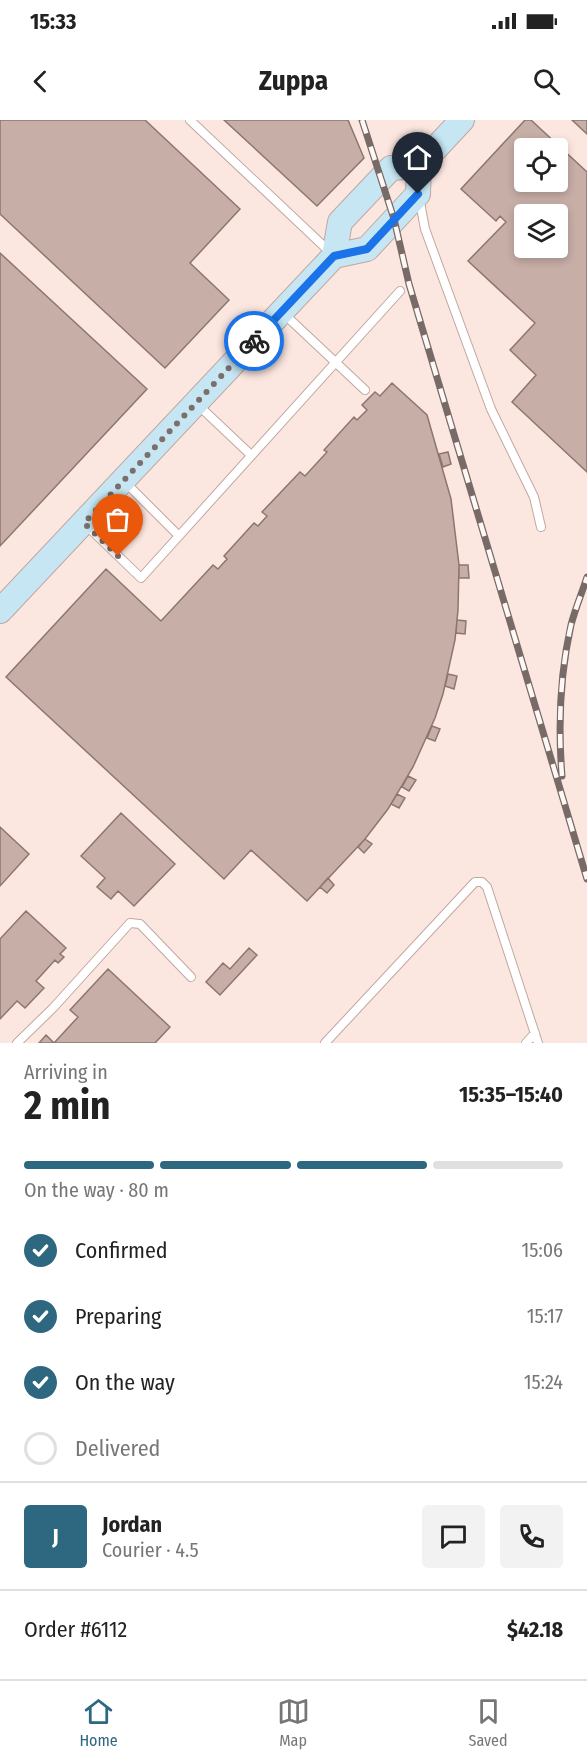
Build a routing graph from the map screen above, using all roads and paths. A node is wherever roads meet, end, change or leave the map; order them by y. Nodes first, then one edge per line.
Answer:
1 (190, 120) edge
2 (462, 120) edge
3 (419, 166) junction
4 (418, 194) junction
5 (334, 256) junction
6 (400, 291) dead end
7 (282, 312) junction
8 (335, 362) junction
9 (365, 390) dead end
10 (197, 403) junction
11 (251, 455) junction
12 (124, 480) junction
13 (84, 523) junction
14 (541, 527) dead end
15 (179, 536) junction
16 (0, 612) edge
17 (191, 977) dead end
18 (535, 1033) junction
19 (17, 1043) edge
20 (325, 1043) edge
21 (526, 1043) edge
22 (538, 1043) edge

1 - 5 lane
2 - 3 main road
3 - 4 main road
3 - 5 main road
4 - 5 main road
4 - 14 lane
5 - 7 main road
6 - 8 lane
7 - 8 lane
7 - 10 main road
8 - 9 lane
8 - 11 lane
10 - 11 lane
10 - 12 main road
11 - 15 lane
12 - 13 main road
12 - 15 lane
13 - 15 lane
13 - 16 main road
17 - 19 lane
18 - 20 lane
18 - 21 lane
18 - 22 lane

